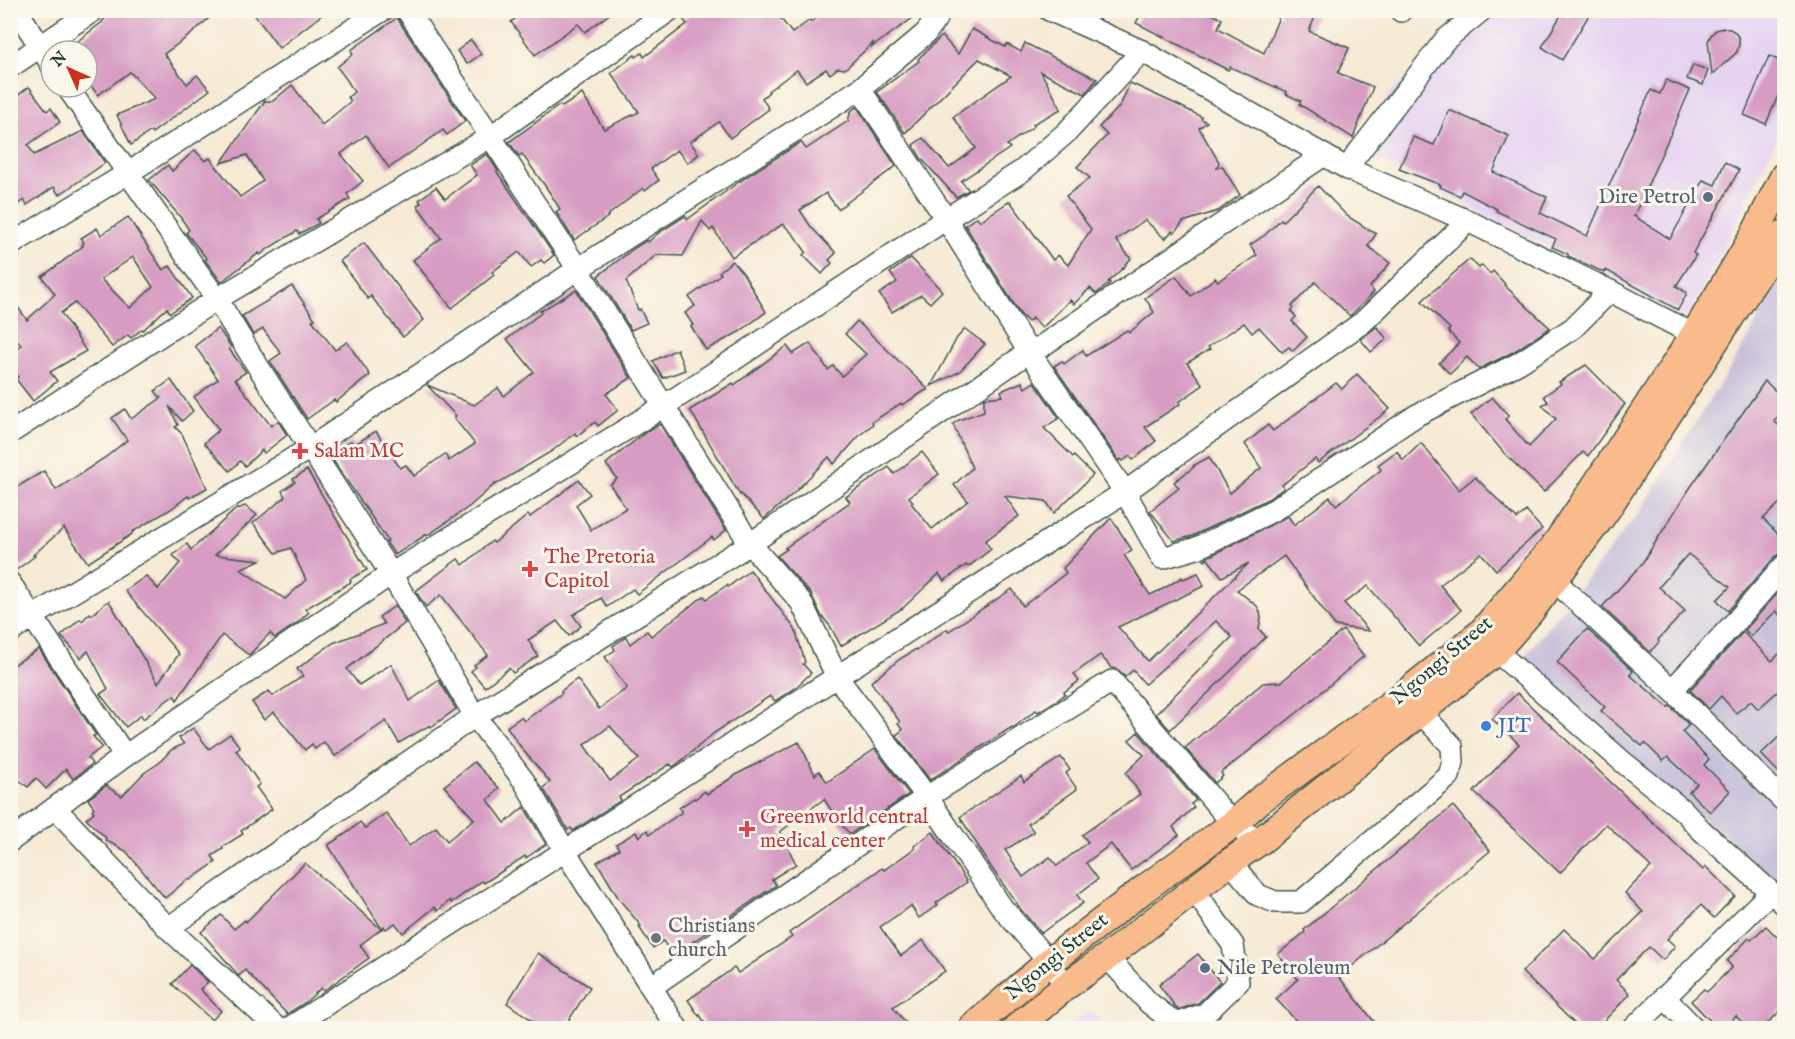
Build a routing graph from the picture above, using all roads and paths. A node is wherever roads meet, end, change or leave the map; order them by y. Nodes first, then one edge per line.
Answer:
1 (17, 10) edge
2 (94, 10) edge
3 (382, 10) edge
4 (407, 10) edge
5 (670, 10) edge
6 (942, 10) edge
7 (1049, 10) edge
8 (1482, 10) edge
9 (63, 39) edge
10 (39, 46) edge
11 (1142, 51) junction
12 (39, 58) edge
13 (10, 67) edge
14 (860, 89) junction
15 (76, 99) edge
16 (490, 137) junction
17 (1324, 155) junction
18 (1348, 169) junction
19 (128, 173) junction
20 (1785, 176) edge
21 (946, 219) junction
22 (1468, 220) junction
23 (1785, 234) edge
24 (10, 245) edge
25 (578, 269) junction
26 (1610, 291) junction
27 (217, 299) junction
28 (1704, 340) junction
29 (1029, 352) junction
30 (664, 406) junction
31 (10, 433) edge
32 (310, 448) junction
33 (1125, 492) junction
34 (750, 544) junction
35 (1785, 566) edge
36 (391, 574) junction
37 (1555, 581) junction
38 (10, 583) edge
39 (32, 617) junction
40 (10, 632) edge
41 (1488, 642) junction
42 (837, 678) junction
43 (1672, 690) junction
44 (1421, 712) junction
45 (475, 716) junction
46 (124, 756) junction
47 (927, 797) junction
48 (1785, 801) edge
49 (55, 808) junction
50 (1233, 824) junction
51 (10, 841) edge
52 (1259, 842) junction
53 (566, 851) junction
54 (1230, 862) junction
55 (1194, 890) junction
56 (1778, 898) edge
57 (168, 928) junction
58 (1107, 957) junction
59 (1049, 962) junction
60 (1066, 986) junction
61 (651, 987) junction
62 (1664, 997) junction
63 (277, 1029) edge
64 (289, 1029) edge
65 (677, 1029) edge
66 (972, 1029) edge
67 (1016, 1029) edge
68 (1634, 1029) edge
69 (1694, 1029) edge

1 - 10 street
2 - 9 street
3 - 19 street
4 - 16 street
5 - 16 street
6 - 14 street
7 - 11 street
8 - 18 street
11 - 17 street
11 - 21 street
12 - 13 street
14 - 21 street
14 - 25 street
15 - 19 street
16 - 25 street
16 - 27 street
17 - 18 street
17 - 29 street
18 - 22 street
19 - 24 street
19 - 27 street
20 - 28 main road, Ngongi Street
21 - 29 street
21 - 30 street
22 - 26 street
22 - 33 street
23 - 28 main road, Ngongi Street
25 - 30 street
25 - 32 street
26 - 28 street
26 - 33 street
27 - 31 street
27 - 32 street
28 - 37 main road, Ngongi Street
28 - 41 main road, Ngongi Street
29 - 33 street
29 - 34 street
30 - 34 street
30 - 36 street
32 - 36 street
32 - 39 street
33 - 42 street
34 - 42 street
34 - 45 street
35 - 43 street
36 - 45 street
36 - 46 street
37 - 41 main road, Ngongi Street
37 - 43 street
38 - 39 street
39 - 40 street
39 - 46 street
41 - 44 main road, Ngongi Street
41 - 50 main road, Ngongi Street
41 - 56 street
42 - 47 street
42 - 53 street
43 - 48 street
44 - 52 main road, Ngongi Street
44 - 54 street
45 - 53 street
45 - 57 street
46 - 49 street
47 - 50 street
47 - 59 street
47 - 61 street
49 - 51 street
49 - 57 street
50 - 52 street
50 - 59 main road, Ngongi Street
52 - 54 main road, Ngongi Street
53 - 61 street
53 - 64 street
54 - 55 main road, Ngongi Street
55 - 58 main road, Ngongi Street
55 - 58 street
56 - 62 street
57 - 63 street
58 - 60 main road, Ngongi Street
59 - 60 street
59 - 66 main road, Ngongi Street
60 - 67 main road, Ngongi Street
61 - 65 street
62 - 68 street
62 - 69 street

